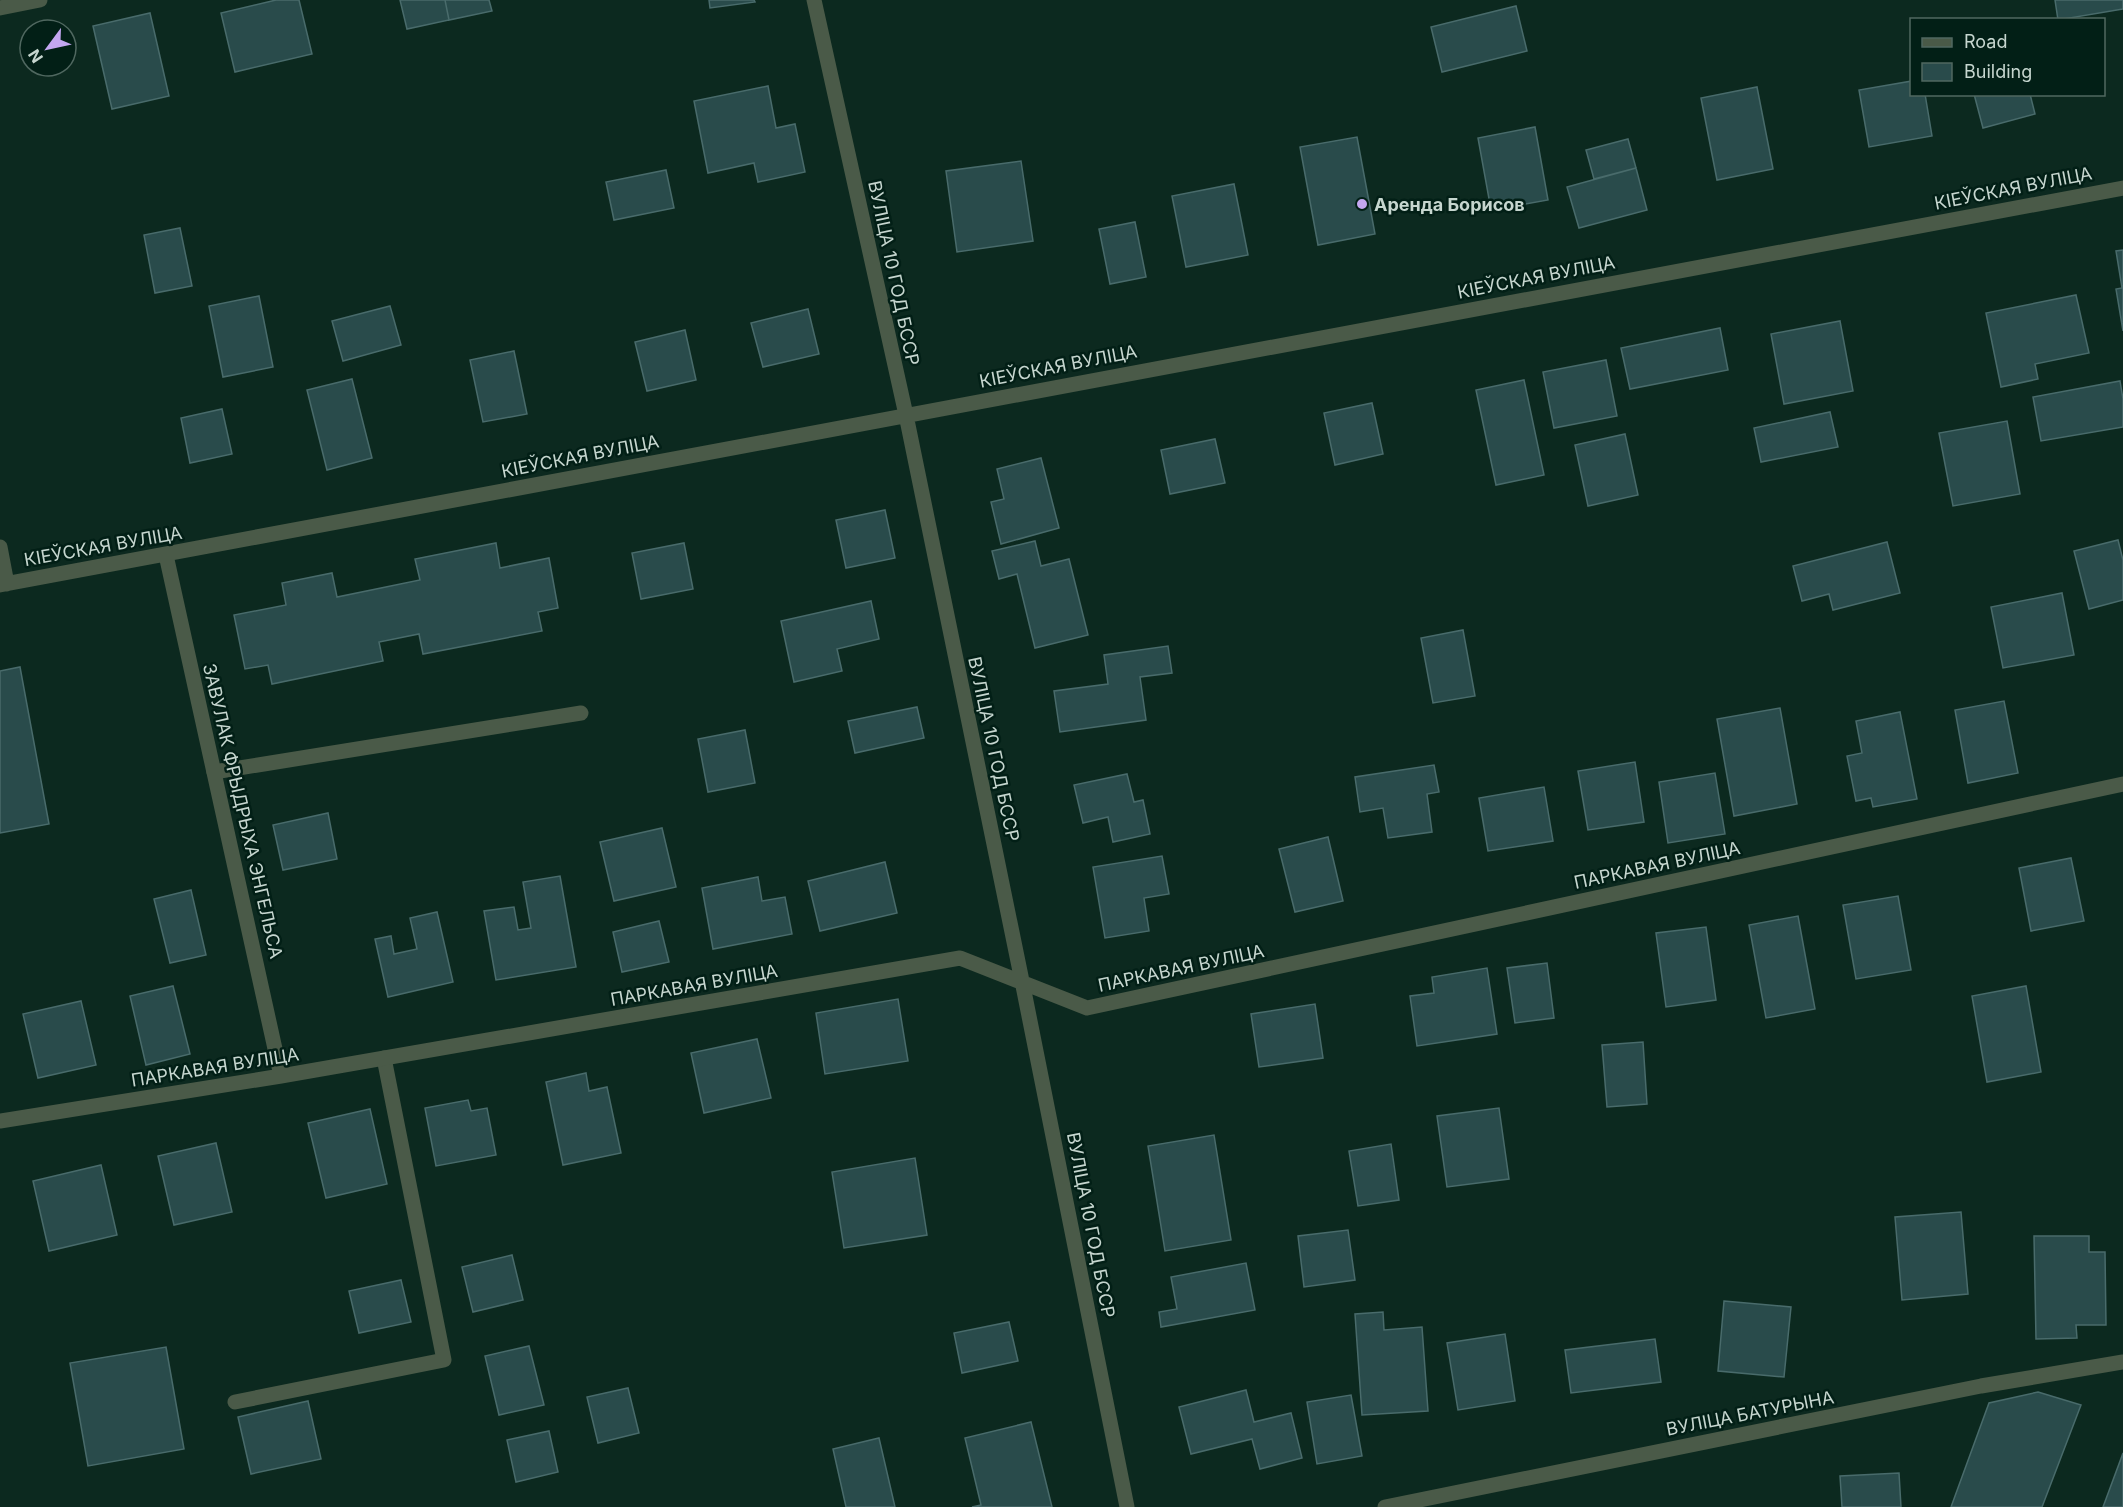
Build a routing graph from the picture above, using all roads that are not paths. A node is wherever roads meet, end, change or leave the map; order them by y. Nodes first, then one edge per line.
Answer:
1 (40, 0) edge
2 (814, 0) edge
3 (0, 8) edge
4 (2123, 188) edge
5 (906, 414) junction
6 (0, 547) edge
7 (166, 555) junction
8 (3, 584) edge
9 (581, 713) dead end
10 (214, 772) junction
11 (2123, 784) edge
12 (1022, 981) junction
13 (384, 1058) junction
14 (281, 1076) junction
15 (0, 1121) edge
16 (2123, 1362) edge
17 (235, 1402) dead end
18 (1127, 1507) edge
19 (1385, 1507) edge

1 - 3 street
2 - 5 street, ВУЛІЦА 10 ГОД БССР
4 - 5 street, КІЕЎСКАЯ ВУЛІЦА
5 - 7 street, КІЕЎСКАЯ ВУЛІЦА
5 - 12 street, ВУЛІЦА 10 ГОД БССР
6 - 8 street
7 - 8 street, КІЕЎСКАЯ ВУЛІЦА
7 - 10 street, ЗАВУЛАК ФРЫДРЫХА ЭНГЕЛЬСА
9 - 10 street
10 - 14 street, ЗАВУЛАК ФРЫДРЫХА ЭНГЕЛЬСА
11 - 12 street, ПАРКАВАЯ ВУЛІЦА
12 - 13 street, ПАРКАВАЯ ВУЛІЦА
12 - 18 street, ВУЛІЦА 10 ГОД БССР
13 - 14 street, ПАРКАВАЯ ВУЛІЦА
13 - 17 street
14 - 15 street, ПАРКАВАЯ ВУЛІЦА
16 - 19 street, ВУЛІЦА БАТУРЫНА

